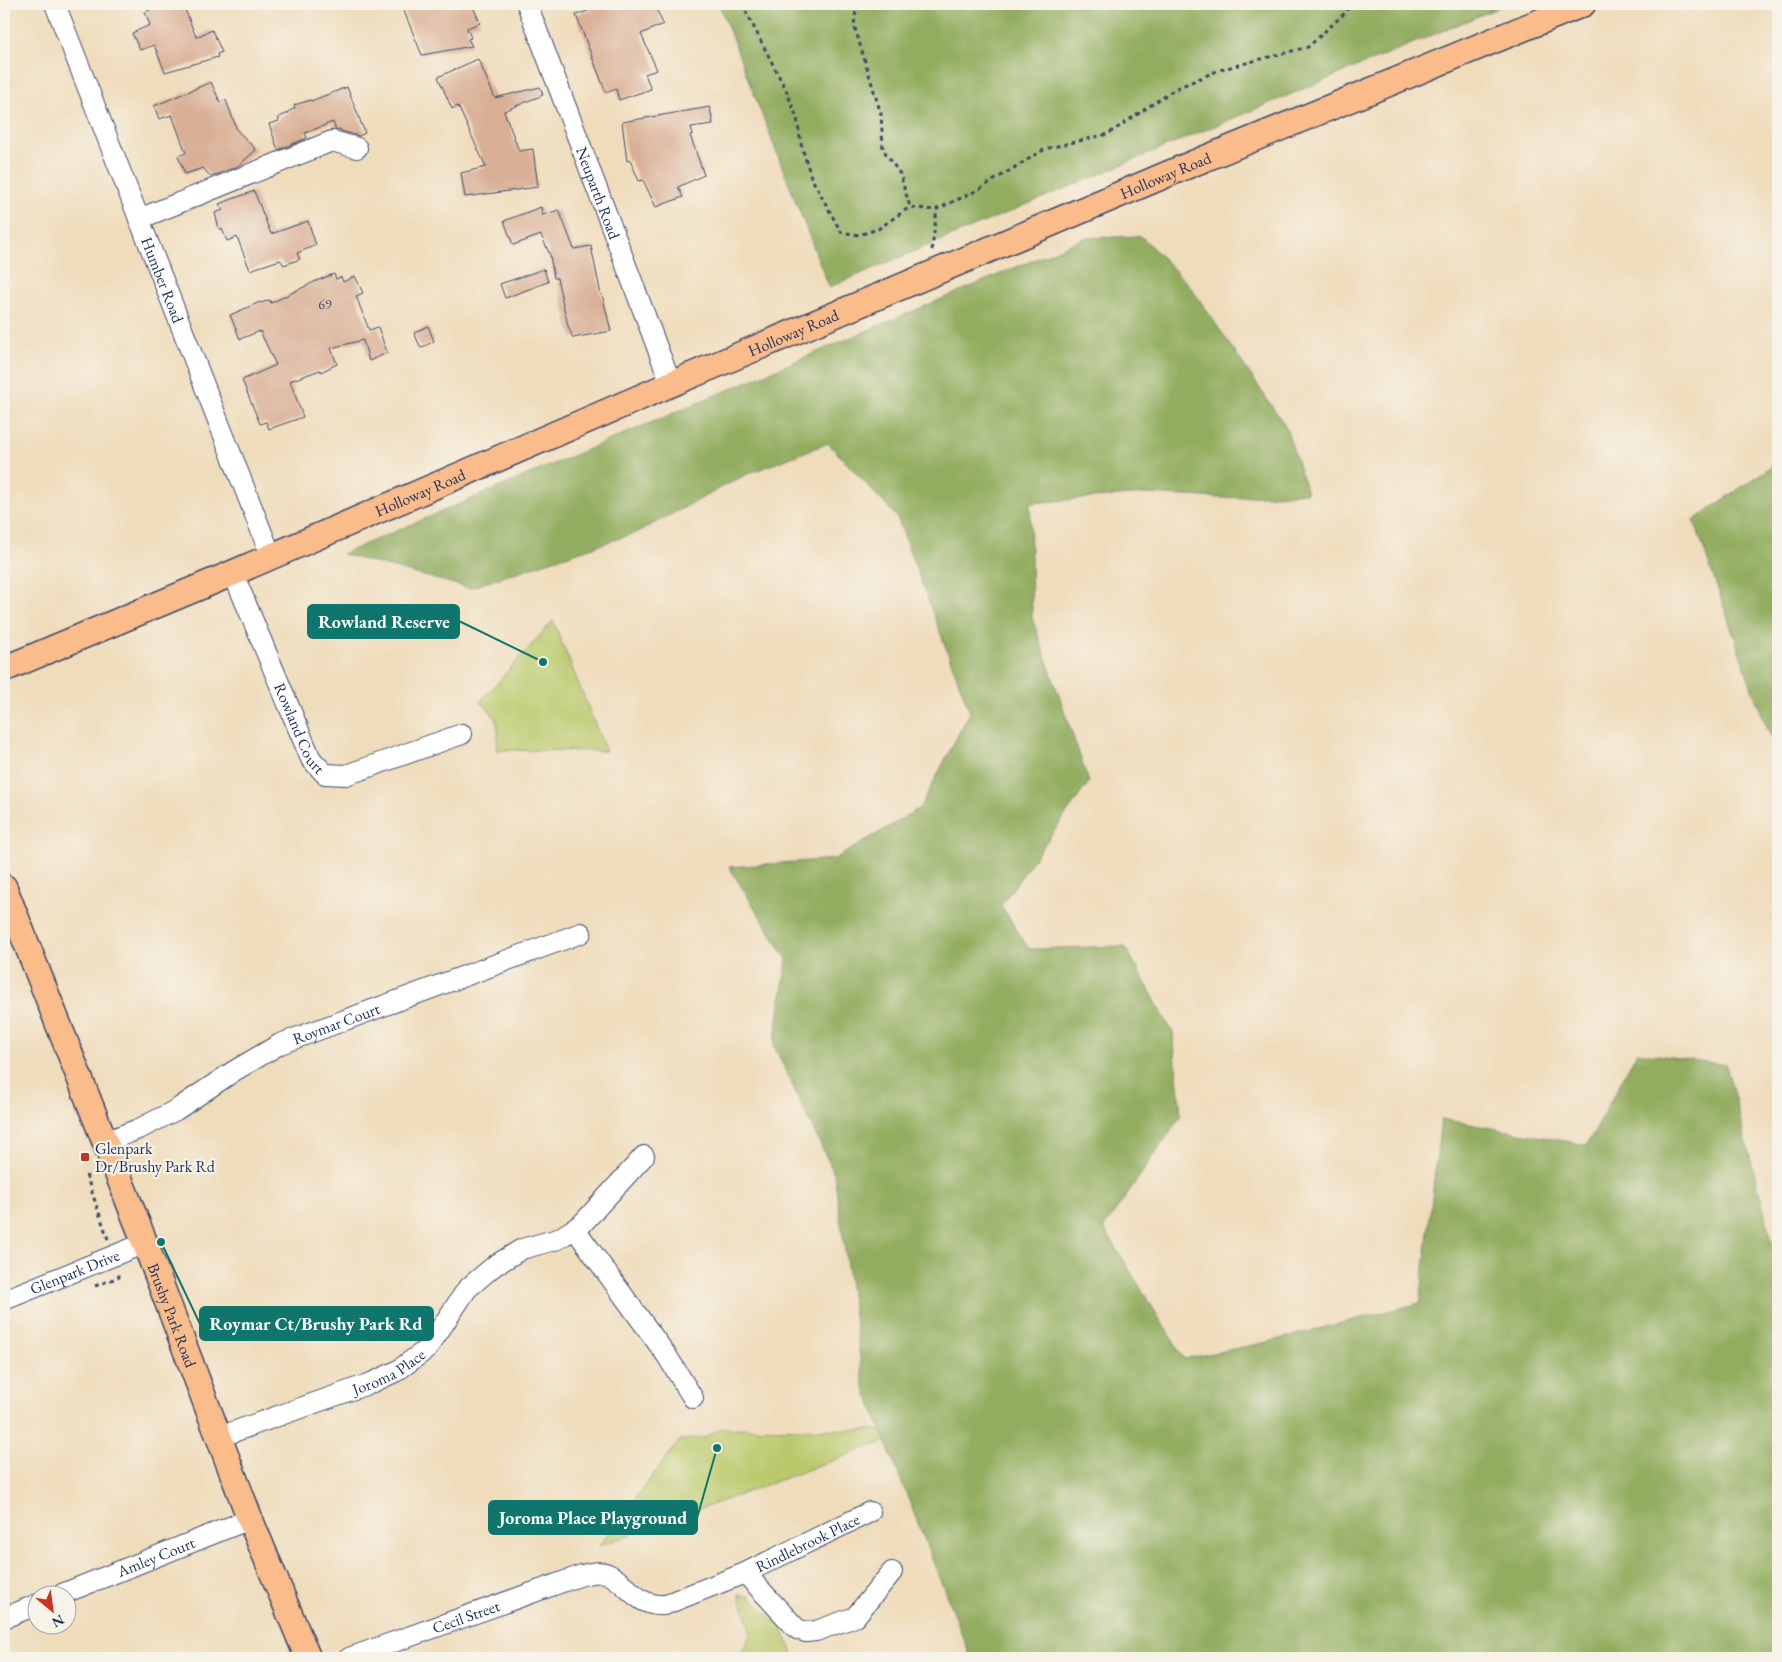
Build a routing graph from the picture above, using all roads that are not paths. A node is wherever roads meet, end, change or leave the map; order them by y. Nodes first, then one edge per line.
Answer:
1 (55, 4) edge
2 (527, 4) edge
3 (1584, 4) edge
4 (357, 148) dead end
5 (139, 219) junction
6 (671, 384) junction
7 (271, 556) junction
8 (233, 573) junction
9 (4, 668) edge
10 (462, 734) dead end
11 (4, 887) edge
12 (580, 933) dead end
13 (105, 1142) junction
14 (644, 1156) dead end
15 (574, 1228) junction
16 (144, 1243) junction
17 (4, 1300) edge
18 (693, 1398) dead end
19 (219, 1437) junction
20 (870, 1512) dead end
21 (250, 1519) junction
22 (892, 1572) dead end
23 (745, 1573) junction
24 (582, 1574) joint
25 (78, 1588) edge
26 (28, 1608) edge
27 (4, 1618) edge
28 (308, 1658) edge
29 (349, 1658) edge

1 - 5 street, Humber Road
2 - 6 street, Neuparth Road
3 - 6 main road, Holloway Road
4 - 5 street
5 - 7 street, Humber Road
6 - 7 main road, Holloway Road
7 - 8 main road, Holloway Road
8 - 9 main road, Holloway Road
8 - 10 street, Rowland Court
11 - 13 main road, Brushy Park Road
12 - 13 street, Roymar Court
13 - 16 main road, Brushy Park Road
14 - 15 street, Joroma Place
15 - 18 street
15 - 19 street, Joroma Place
16 - 17 street, Glenpark Drive
16 - 19 main road, Brushy Park Road
19 - 21 main road, Brushy Park Road
20 - 23 street, Rindlebrook Place
21 - 25 street, Amley Court
21 - 28 main road, Brushy Park Road
22 - 23 street, Rindlebrook Place
23 - 24 street, Rindlebrook Place
24 - 29 street, Cecil Street
26 - 27 street

